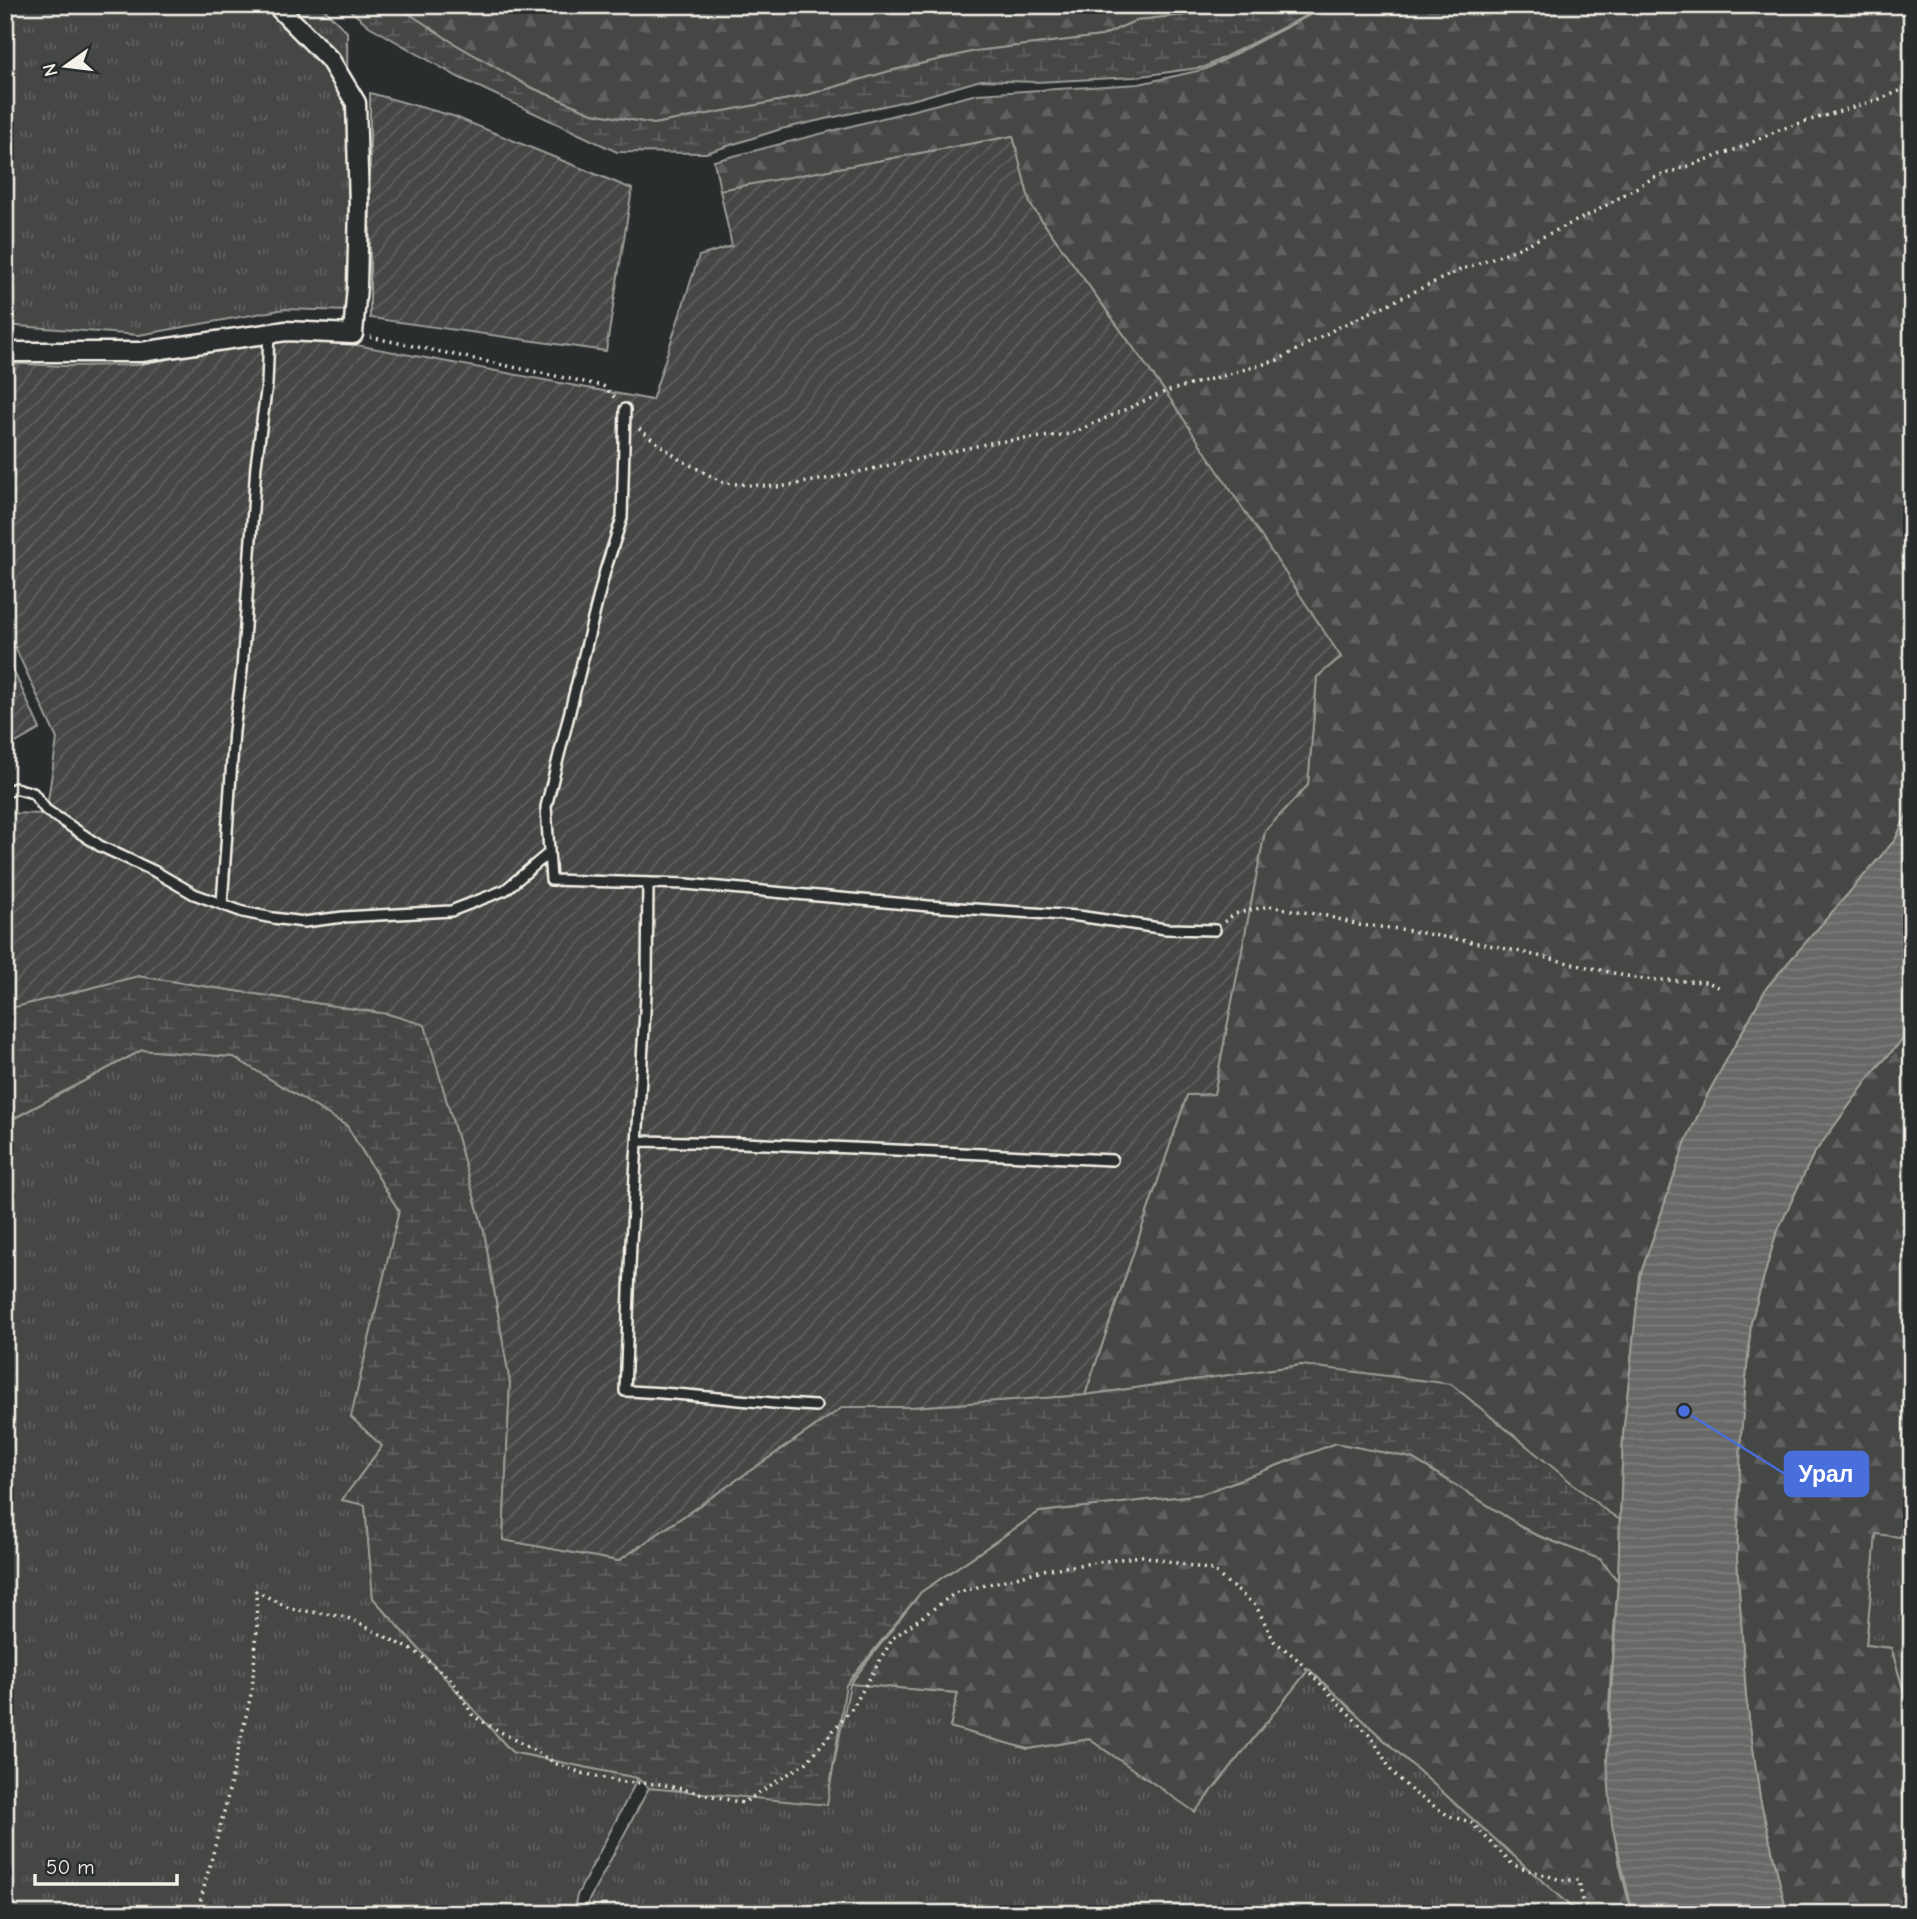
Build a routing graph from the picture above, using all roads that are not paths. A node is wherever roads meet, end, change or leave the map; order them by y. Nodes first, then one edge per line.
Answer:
1 (276, 5) edge
2 (269, 333) junction
3 (5, 352) edge
4 (625, 409) road end
5 (5, 793) edge
6 (549, 853) junction
7 (648, 883) junction
8 (222, 904) junction
9 (1215, 930) road end
10 (637, 1141) junction
11 (1112, 1160) dead end
12 (816, 1406) dead end

1 - 2 street
2 - 3 street
2 - 8 lane
4 - 6 lane
5 - 8 lane
6 - 7 lane
6 - 8 lane
7 - 9 lane
7 - 10 lane
10 - 11 lane
10 - 12 lane

